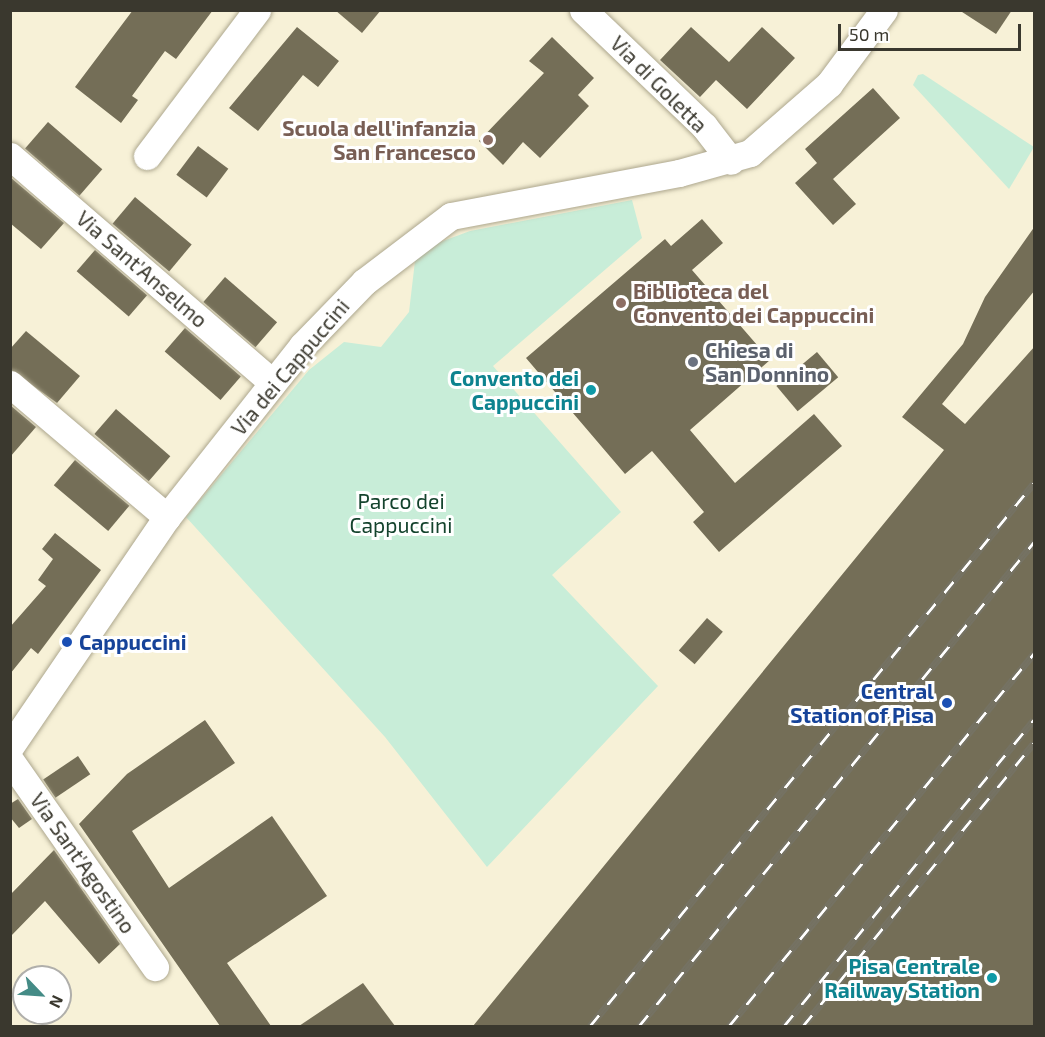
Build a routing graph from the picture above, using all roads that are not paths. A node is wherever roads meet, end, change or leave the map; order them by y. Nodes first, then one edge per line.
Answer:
1 (257, 10) edge
2 (583, 10) edge
3 (884, 10) edge
4 (10, 156) edge
5 (147, 156) dead end
6 (731, 161) junction
7 (273, 383) junction
8 (10, 384) edge
9 (167, 517) junction
10 (10, 747) edge
11 (10, 760) edge
12 (154, 967) dead end

1 - 5 street
2 - 6 street, Via di Goletta
3 - 6 street, Via dei Cappuccini
4 - 7 street, Via Sant'Anselmo
6 - 7 street, Via dei Cappuccini
7 - 9 street, Via dei Cappuccini
8 - 9 street
9 - 10 street, Via dei Cappuccini
11 - 12 street, Via Sant'Agostino

